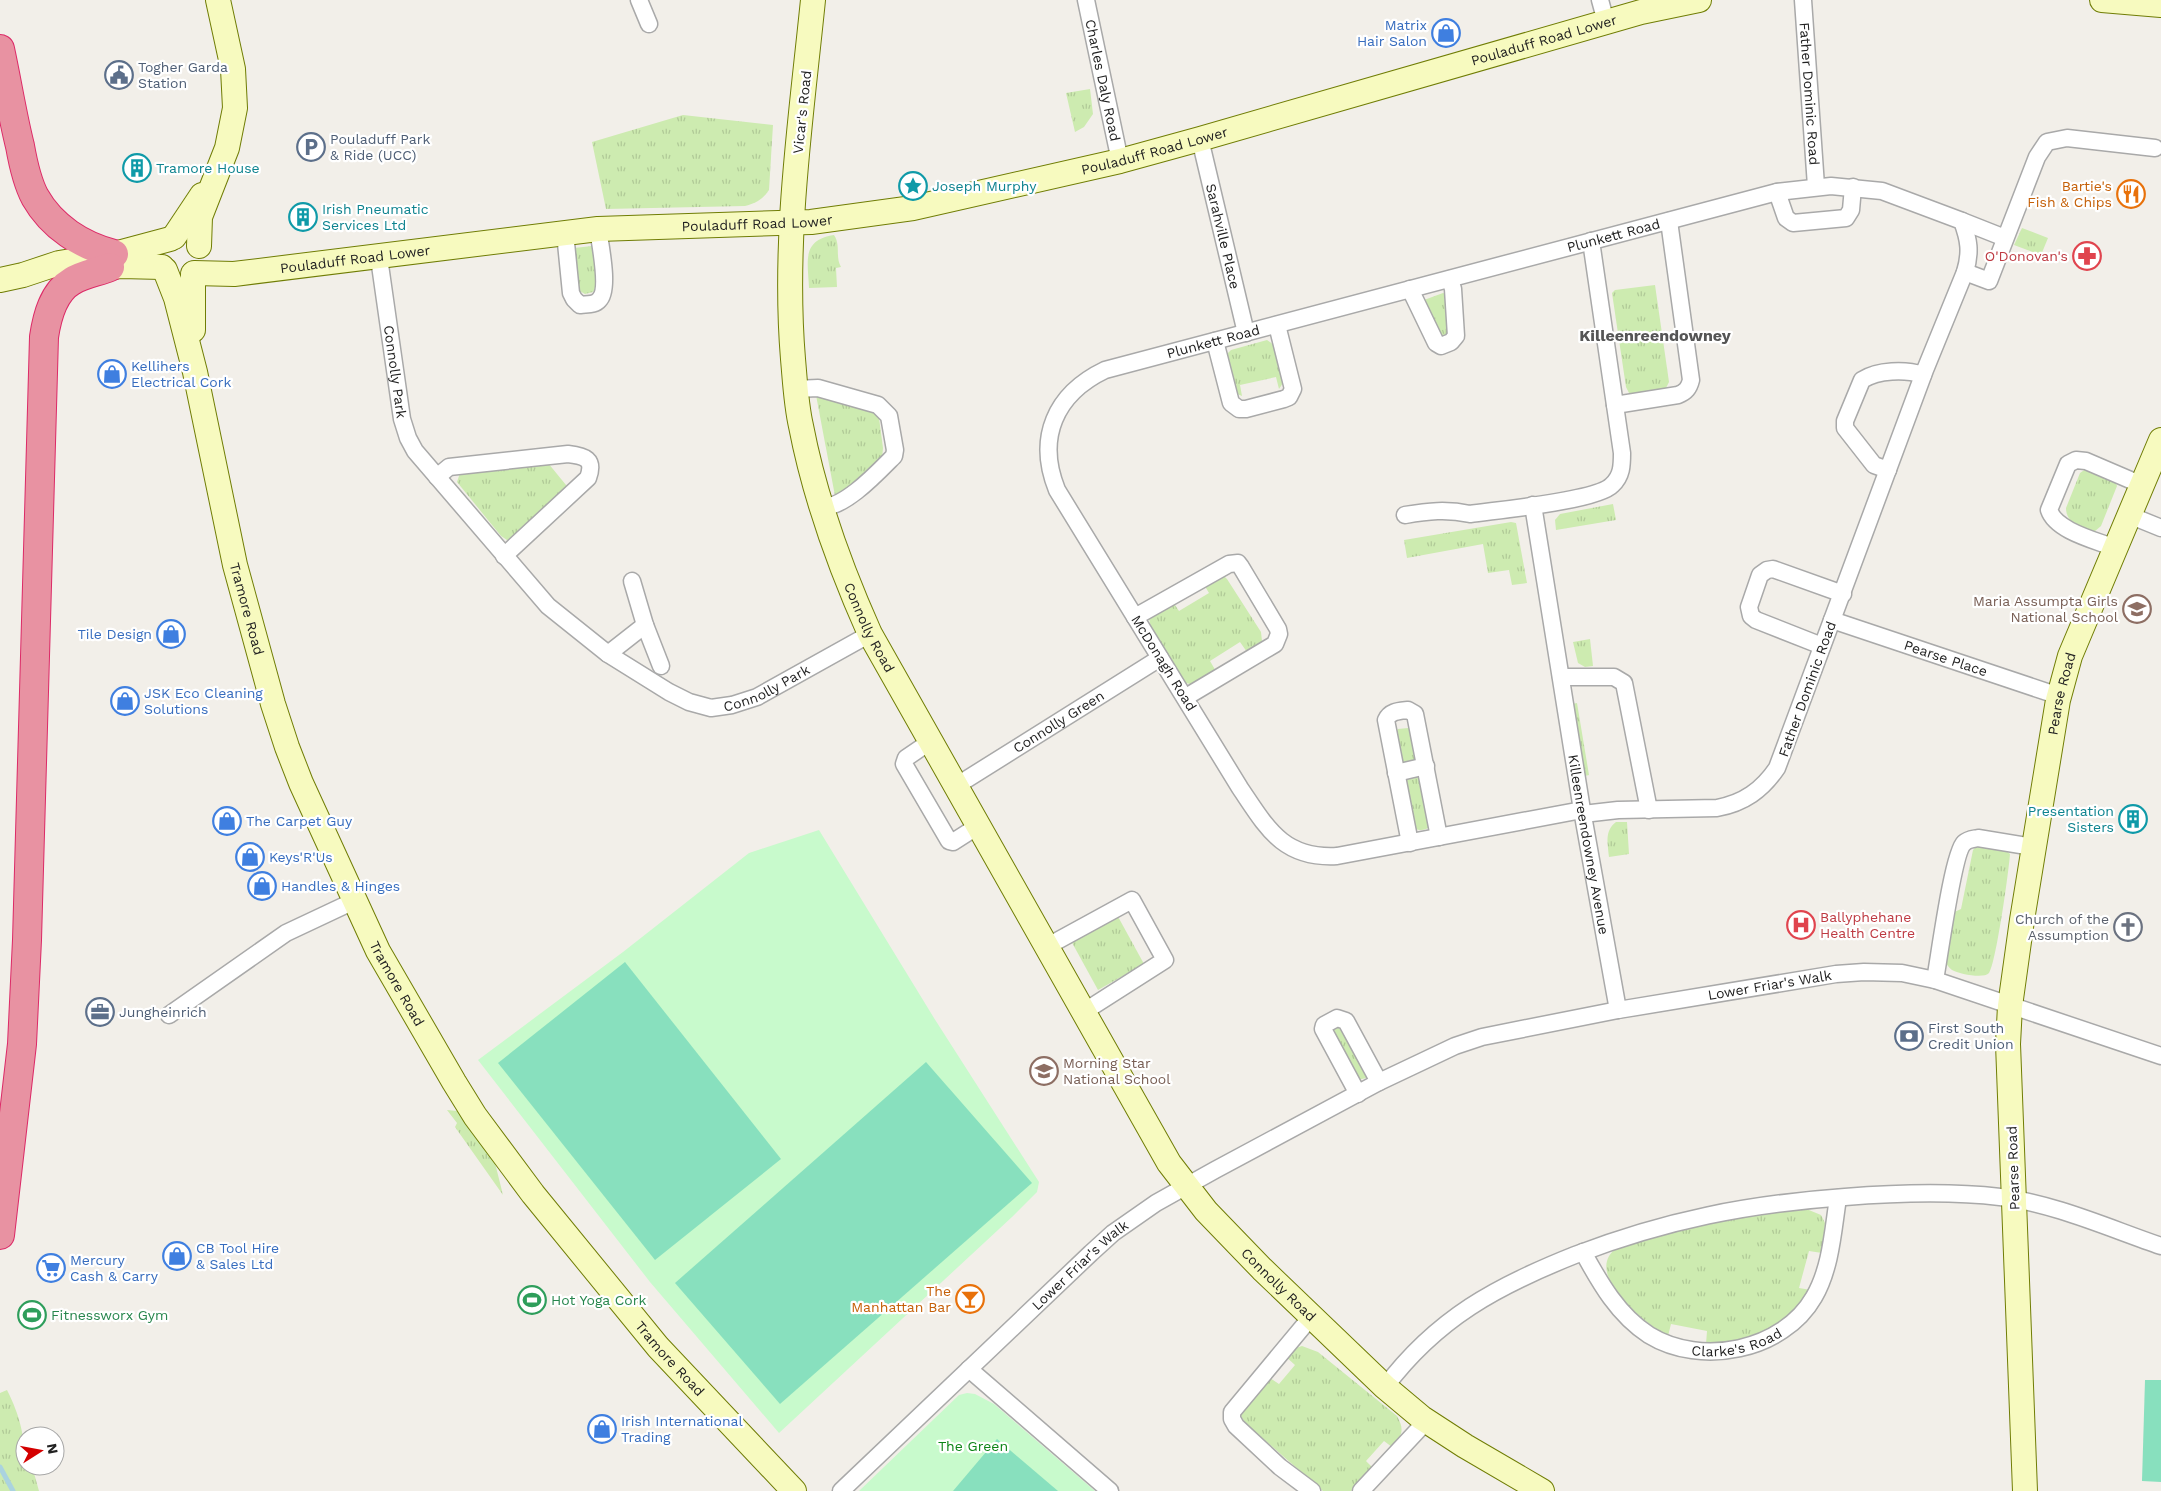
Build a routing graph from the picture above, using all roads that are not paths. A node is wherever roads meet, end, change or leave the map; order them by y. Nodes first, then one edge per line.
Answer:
1 (218, 0) edge
2 (639, 0) edge
3 (813, 0) edge
4 (1086, 0) edge
5 (1699, 0) edge
6 (1803, 0) edge
7 (2102, 0) edge
8 (2161, 5) edge
9 (1603, 11) edge
10 (649, 24) dead end
11 (0, 49) edge
12 (1200, 140) junction
13 (2155, 148) dead end
14 (1120, 161) junction
15 (212, 182) junction
16 (1816, 186) junction
17 (1853, 187) junction
18 (1777, 192) junction
19 (1669, 220) junction
20 (1962, 221) junction
21 (791, 223) junction
22 (598, 229) junction
23 (565, 233) junction
24 (172, 238) junction
25 (2005, 238) junction
26 (1591, 240) junction
27 (379, 258) junction
28 (112, 260) junction
29 (197, 262) junction
30 (164, 269) junction
31 (1965, 272) junction
32 (1450, 279) junction
33 (0, 280) edge
34 (1410, 290) junction
35 (1277, 325) junction
36 (1246, 333) junction
37 (1215, 341) junction
38 (1105, 370) joint
39 (195, 372) junction
40 (1923, 375) junction
41 (796, 389) junction
42 (1616, 405) junction
43 (2161, 440) edge
44 (1888, 470) junction
45 (437, 477) junction
46 (2142, 485) junction
47 (1533, 505) junction
48 (821, 507) junction
49 (1405, 515) dead end
50 (2129, 515) junction
51 (2161, 528) edge
52 (2116, 548) junction
53 (504, 556) junction
54 (632, 581) dead end
55 (1842, 594) junction
56 (1135, 617) junction
57 (1832, 620) junction
58 (645, 625) junction
59 (870, 634) junction
60 (1822, 646) junction
61 (608, 654) junction
62 (1160, 658) junction
63 (662, 666) dead end
64 (1561, 677) junction
65 (2059, 696) junction
66 (1186, 697) junction
67 (931, 742) junction
68 (1426, 766) junction
69 (1396, 773) junction
70 (956, 786) junction
71 (1649, 810) junction
72 (1583, 812) junction
73 (978, 826) junction
74 (1439, 837) junction
75 (1410, 843) junction
76 (2033, 847) junction
77 (354, 902) junction
78 (1046, 947) junction
79 (1935, 980) junction
80 (2010, 1006) junction
81 (1618, 1010) junction
82 (1082, 1013) junction
83 (169, 1015) dead end
84 (2161, 1056) edge
85 (1380, 1082) junction
86 (1358, 1094) junction
87 (1187, 1186) junction
88 (1838, 1198) junction
89 (2014, 1200) junction
90 (0, 1235) edge
91 (2161, 1246) edge
92 (1583, 1252) junction
93 (1310, 1317) junction
94 (969, 1369) junction
95 (1385, 1387) junction
96 (1422, 1418) junction
97 (794, 1491) edge
98 (841, 1491) edge
99 (1110, 1491) edge
100 (1312, 1491) edge
101 (1361, 1491) edge
102 (1542, 1491) edge
103 (2025, 1491) edge

1 - 15 street, Tramore Road
2 - 10 street
3 - 21 street, Vicar's Road
4 - 14 street, Charles Daly Road
5 - 9 street, Pouladuff Road Lower
6 - 16 street, Father Dominic Road
7 - 8 street
9 - 12 street, Pouladuff Road Lower
11 - 28 highway
12 - 14 street, Pouladuff Road Lower
12 - 36 street, Sarahville Place
13 - 25 street
14 - 21 street, Pouladuff Road Lower
15 - 24 street, Tramore Road
15 - 29 street, Tramore Road
16 - 17 street
16 - 18 street
17 - 18 street
17 - 20 street
18 - 19 street, Plunkett Road
19 - 26 street, Plunkett Road
19 - 42 street
20 - 25 street
20 - 31 street, Father Dominic Road
21 - 22 street, Pouladuff Road Lower
21 - 41 street, Connolly Road
22 - 23 street, Pouladuff Road Lower
22 - 23 street
23 - 27 street, Pouladuff Road Lower
24 - 28 street
24 - 29 street
24 - 30 street
25 - 31 street
26 - 32 street, Plunkett Road
26 - 42 street
27 - 29 street, Pouladuff Road Lower
27 - 45 street, Connolly Park
28 - 30 street
28 - 33 street
28 - 90 highway
29 - 30 street
29 - 39 street, Tramore Road
30 - 39 street, Tramore Road
31 - 40 street, Father Dominic Road
32 - 34 street, Plunkett Road
32 - 34 street
34 - 35 street, Plunkett Road
35 - 36 street, Plunkett Road
35 - 37 street
36 - 37 street, Plunkett Road
37 - 38 street, Plunkett Road
38 - 56 street, McDonagh Road
39 - 77 street, Tramore Road
40 - 44 street, Father Dominic Road
40 - 44 street
41 - 48 street, Connolly Road
41 - 48 street
42 - 47 street
43 - 46 street, Pearse Road
44 - 55 street, Father Dominic Road
45 - 53 street, Connolly Park
45 - 53 street
46 - 50 street, Pearse Road
46 - 52 street
47 - 49 street
47 - 64 street, Killeenreendowney Avenue
48 - 59 street, Connolly Road
50 - 51 street
50 - 52 street, Pearse Road
52 - 65 street, Pearse Road
53 - 61 street, Connolly Park
54 - 58 street
55 - 57 street, Father Dominic Road
55 - 60 street
56 - 62 street, McDonagh Road
56 - 66 street
57 - 60 street, Father Dominic Road
57 - 65 street, Pearse Place
58 - 61 street
58 - 63 street
59 - 61 street, Connolly Park
59 - 67 street, Connolly Road
60 - 71 street, Father Dominic Road
62 - 66 street, McDonagh Road
62 - 70 street, Connolly Green
64 - 71 street
64 - 72 street, Killeenreendowney Avenue
65 - 76 street, Pearse Road
66 - 75 street, McDonagh Road
67 - 70 street, Connolly Road
67 - 73 street
68 - 69 street
68 - 69 street
68 - 74 street
69 - 75 street
70 - 73 street, Connolly Road
71 - 72 street, Father Dominic Road
72 - 74 street, McDonagh Road
72 - 81 street, Killeenreendowney Avenue
73 - 78 street, Connolly Road
74 - 75 street, McDonagh Road
76 - 79 street
76 - 80 street, Pearse Road
77 - 83 street
77 - 97 street, Tramore Road
78 - 82 street, Connolly Road
78 - 82 street
79 - 80 street, Lower Friar's Walk
79 - 81 street, Lower Friar's Walk
80 - 84 street, Lower Friar's Walk
80 - 89 street, Pearse Road
81 - 85 street, Lower Friar's Walk
82 - 87 street, Connolly Road
85 - 86 street, Lower Friar's Walk
85 - 86 street
86 - 87 street, Lower Friar's Walk
87 - 93 street, Connolly Road
87 - 94 street, Lower Friar's Walk
88 - 89 street
88 - 92 street
88 - 92 street, Clarke's Road
89 - 91 street
89 - 103 street, Pearse Road
92 - 95 street
93 - 95 street, Connolly Road
93 - 100 street
94 - 98 street, Lower Friar's Walk
94 - 99 street
95 - 96 street, Connolly Road
96 - 101 street
96 - 102 street, Connolly Road

